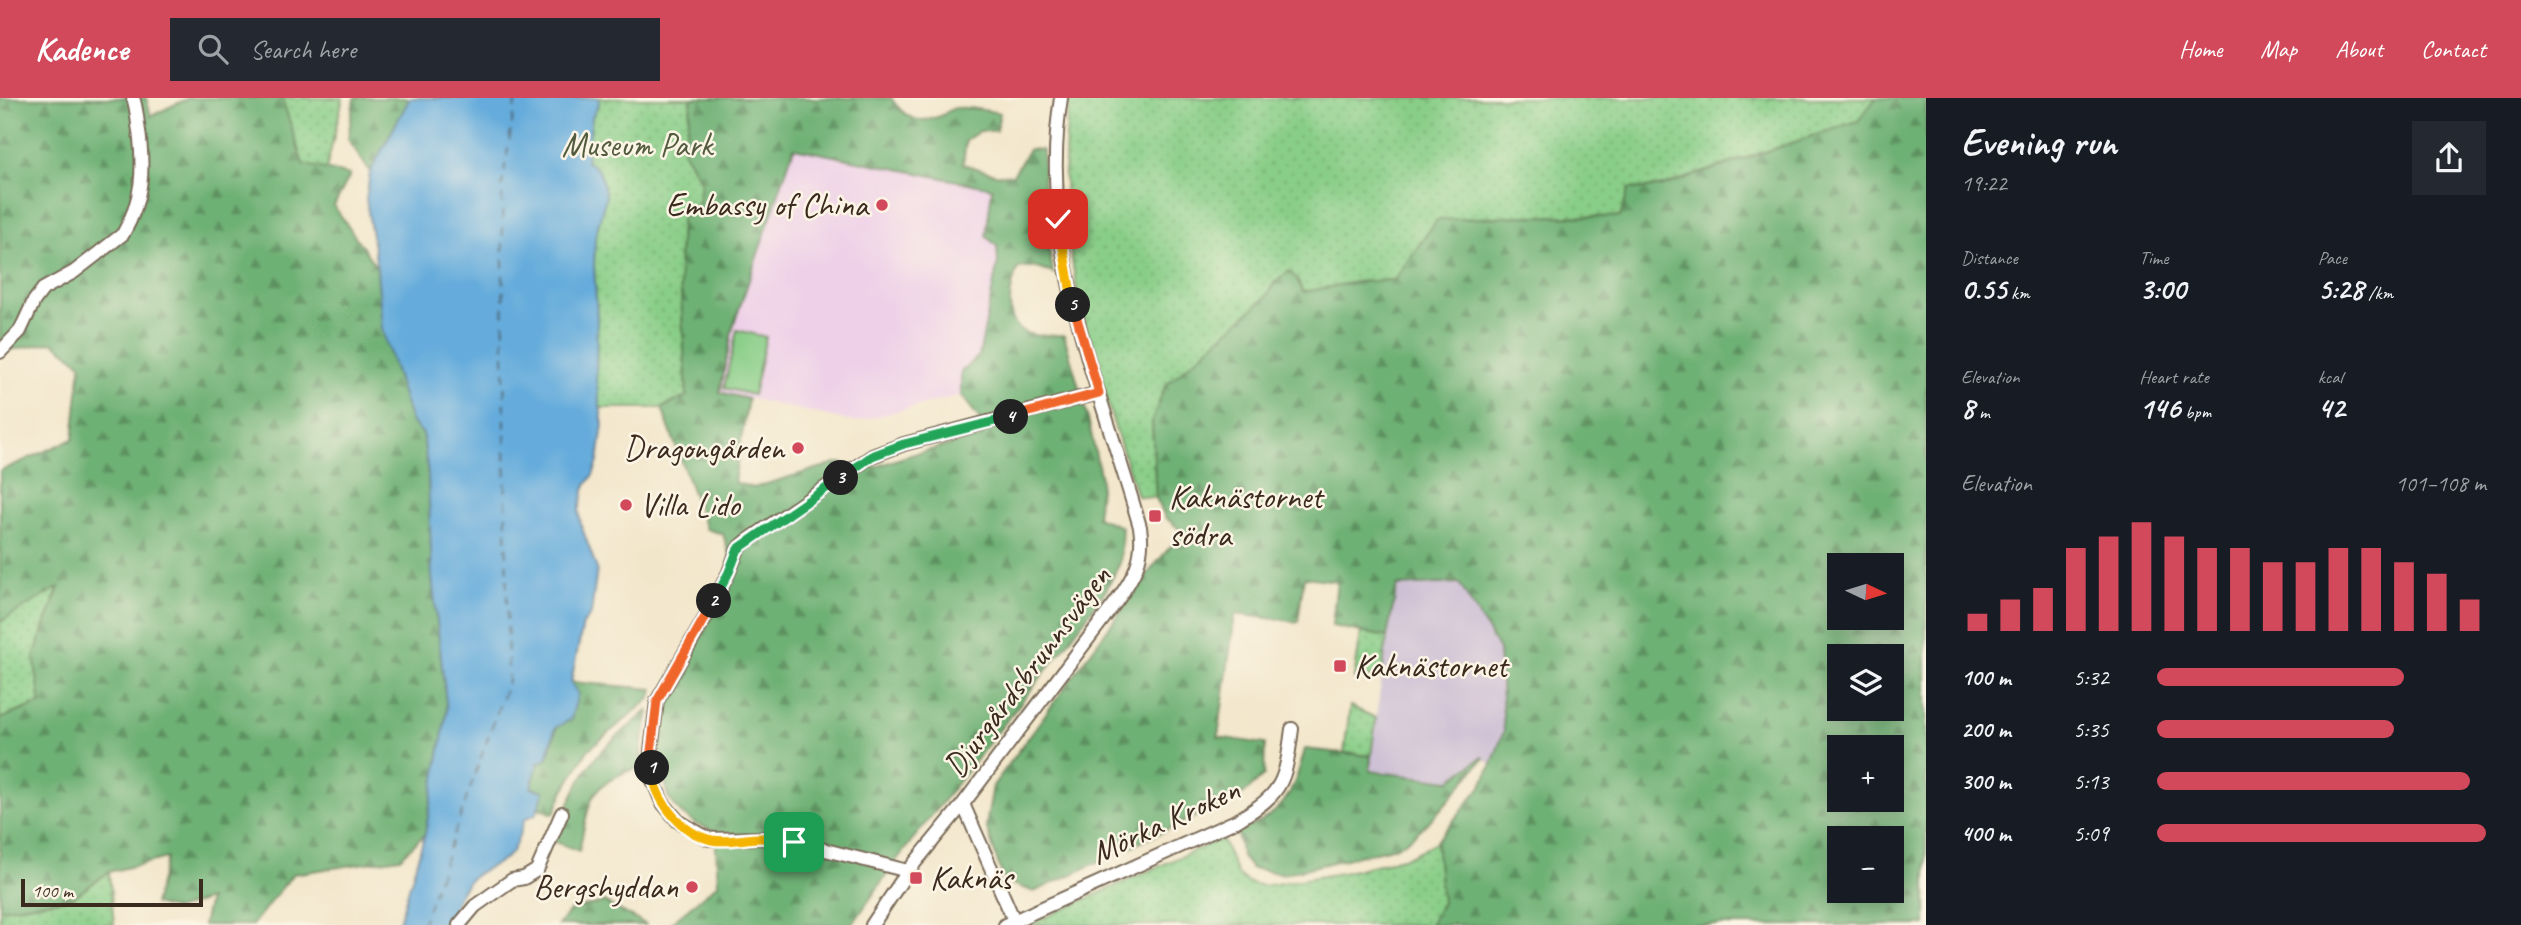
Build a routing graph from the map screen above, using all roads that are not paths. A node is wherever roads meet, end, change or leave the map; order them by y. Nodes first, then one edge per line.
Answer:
1 (133, 98) edge
2 (1061, 98) edge
3 (0, 352) edge
4 (1099, 393) junction
5 (1292, 729) dead end
6 (963, 804) junction
7 (562, 813) dead end
8 (908, 871) junction
9 (1012, 924) edge
10 (459, 925) edge
11 (872, 925) edge

1 - 3 street
2 - 4 street, Djurgårdsbrunnsvägen
4 - 6 street, Djurgårdsbrunnsvägen
4 - 8 street
5 - 9 street, Mörka Kroken
6 - 8 street, Djurgårdsbrunnsvägen
6 - 9 street
7 - 10 street
8 - 11 street, Djurgårdsbrunnsvägen

